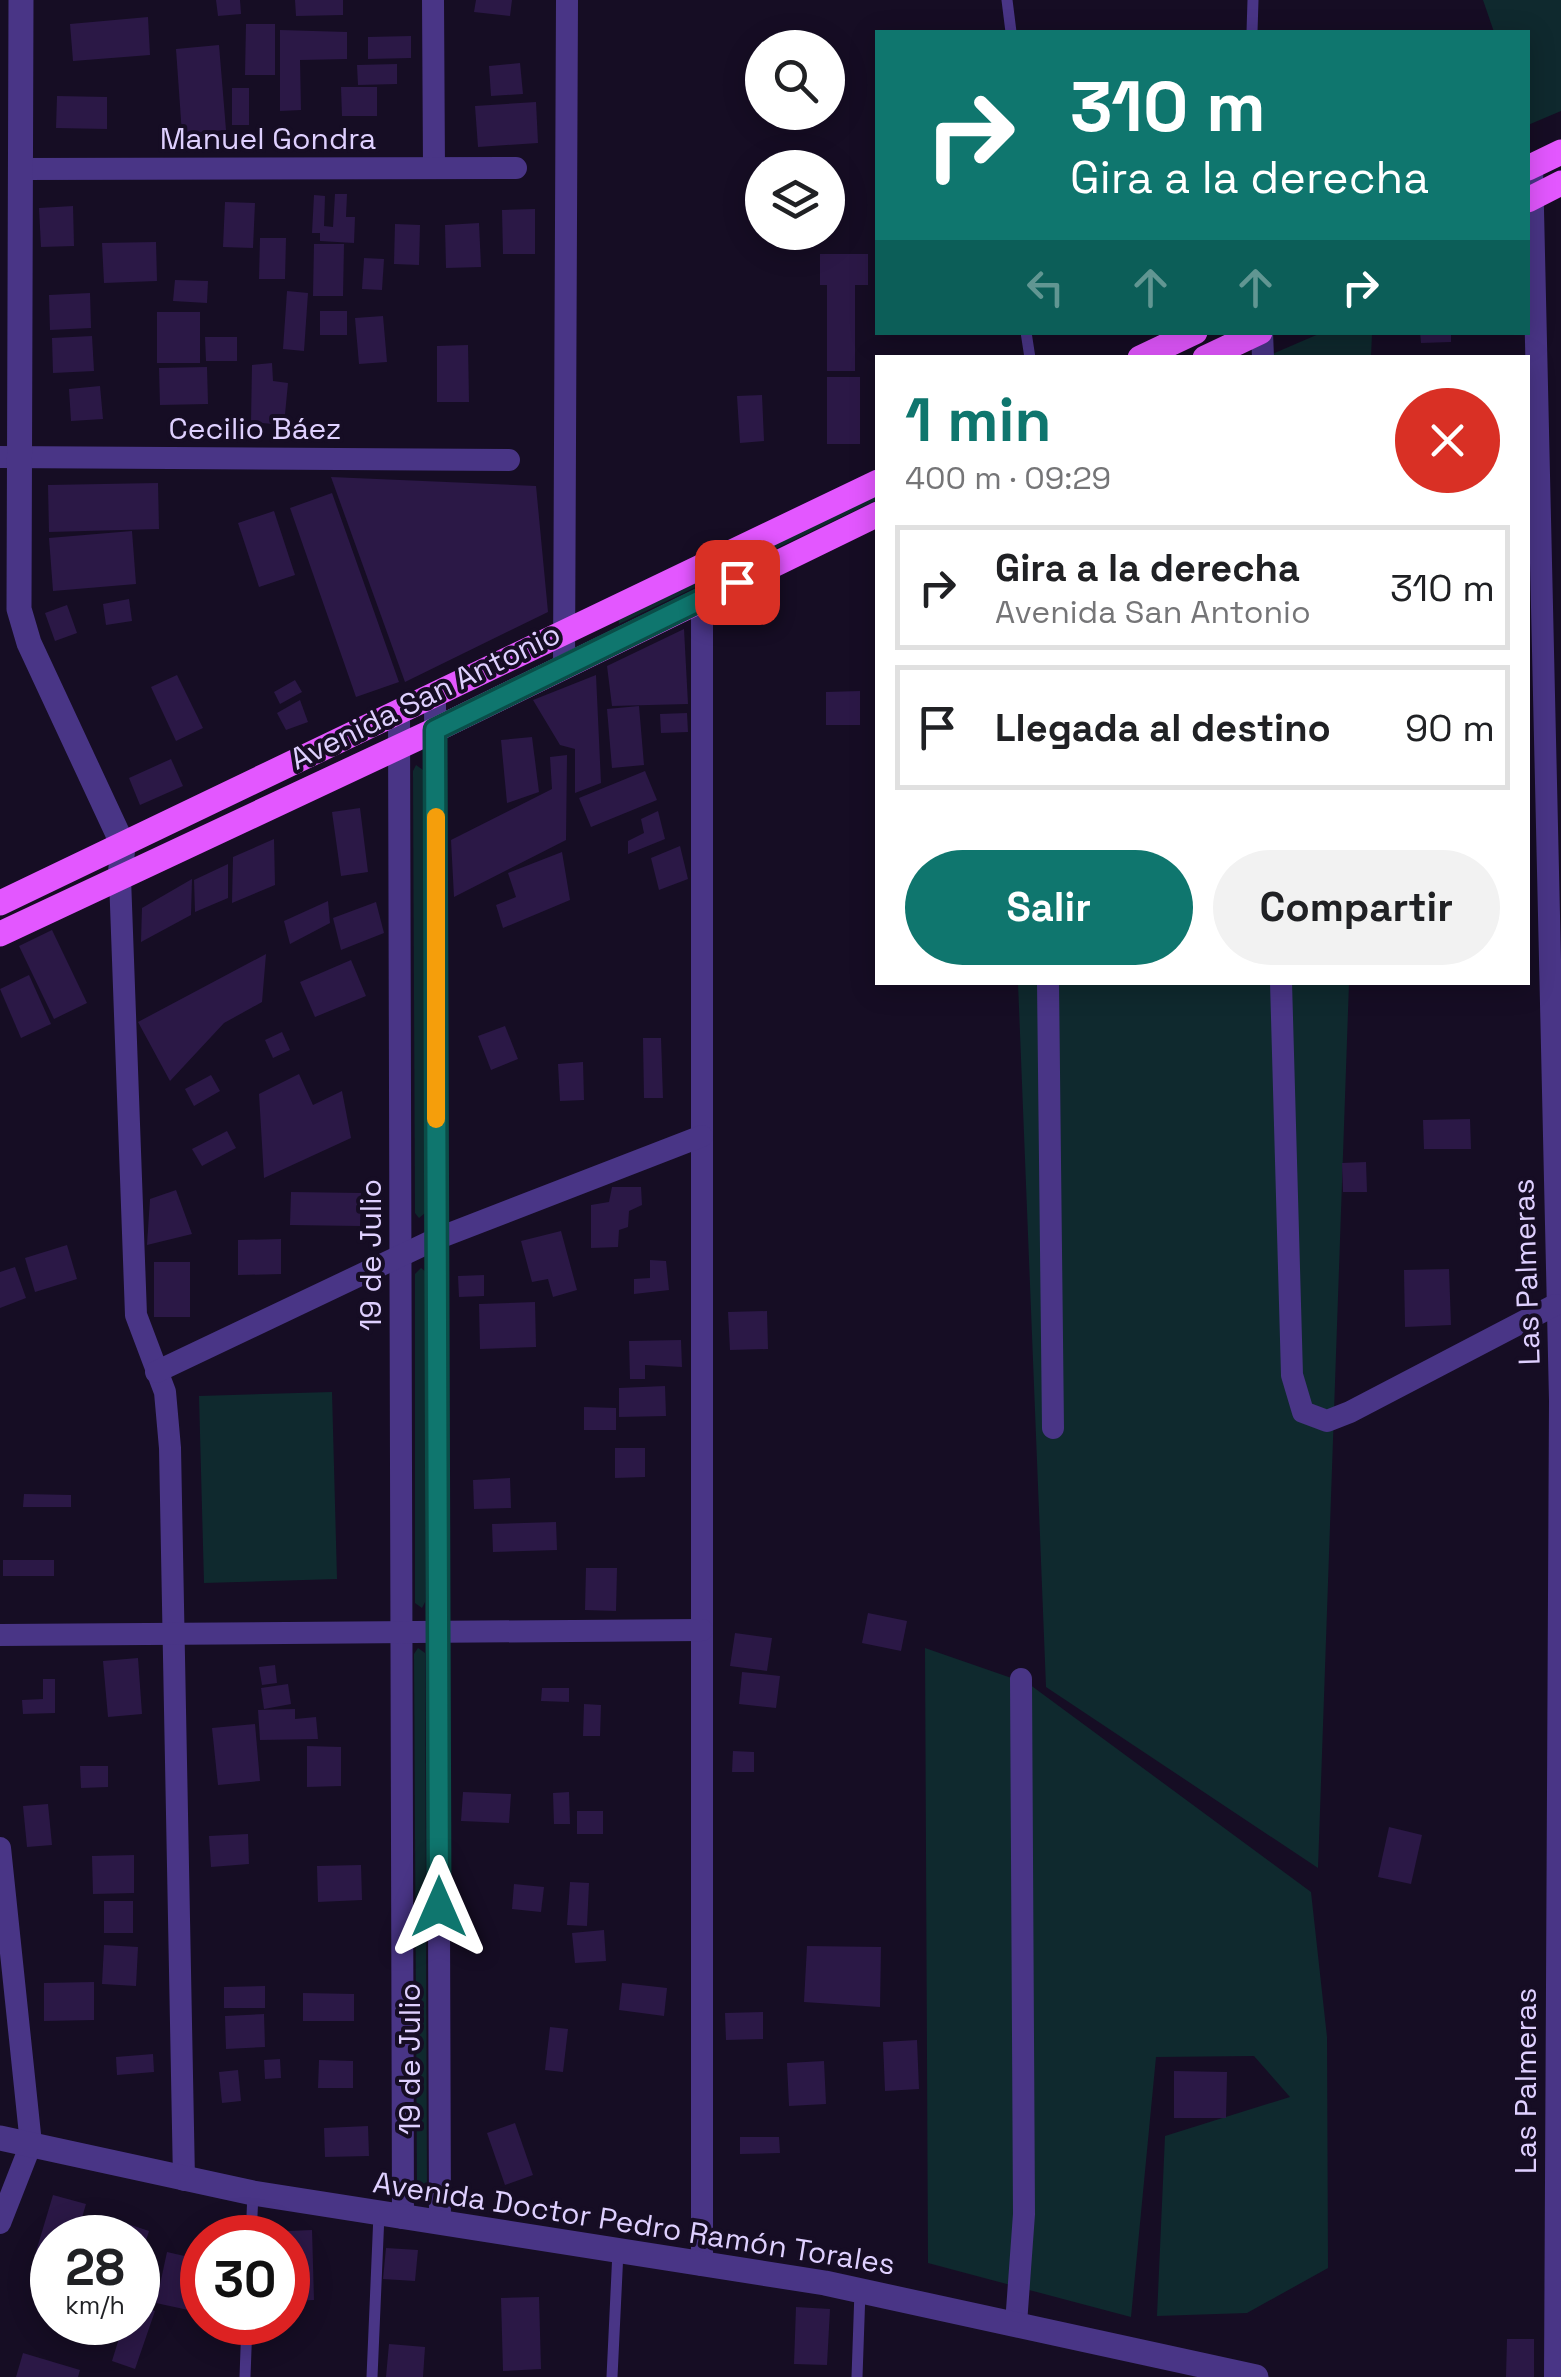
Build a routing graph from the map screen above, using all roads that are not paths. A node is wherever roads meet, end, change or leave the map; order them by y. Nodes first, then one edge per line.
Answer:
1 (21, 0) edge
2 (432, 0) edge
3 (566, 0) edge
4 (1006, 0) edge
5 (1252, 0) edge
6 (1011, 30) edge
7 (1252, 30) edge
8 (1561, 152) edge
9 (1530, 167) edge
10 (434, 168) junction
11 (516, 168) dead end
12 (20, 169) junction
13 (1561, 183) edge
14 (1530, 198) edge
15 (1189, 335) edge
16 (1255, 335) edge
17 (1146, 355) edge
18 (1212, 355) edge
19 (9, 457) edge
20 (509, 460) dead end
21 (875, 483) edge
22 (875, 515) edge
23 (1543, 580) edge
24 (702, 600) junction
25 (564, 632) junction
26 (564, 665) junction
27 (435, 695) junction
28 (399, 712) junction
29 (435, 730) junction
30 (399, 744) junction
31 (123, 845) junction
32 (1546, 872) edge
33 (120, 878) junction
34 (0, 902) edge
35 (0, 934) edge
36 (1048, 985) edge
37 (1281, 985) edge
38 (702, 1136) junction
39 (436, 1238) junction
40 (400, 1256) junction
41 (1554, 1305) junction
42 (156, 1372) junction
43 (1560, 1400) edge
44 (1053, 1428) dead end
45 (402, 1630) junction
46 (438, 1630) junction
47 (702, 1630) junction
48 (0, 1635) edge
49 (170, 1635) junction
50 (1021, 1679) dead end
51 (0, 1848) edge
52 (1558, 2078) edge
53 (0, 2138) edge
54 (31, 2144) junction
55 (184, 2180) junction
56 (253, 2193) junction
57 (252, 2215) edge
58 (391, 2216) junction
59 (0, 2223) edge
60 (440, 2223) junction
61 (618, 2250) junction
62 (702, 2265) junction
63 (860, 2291) junction
64 (1016, 2324) junction
65 (246, 2345) edge
66 (245, 2377) edge
67 (372, 2377) edge
68 (612, 2377) edge
69 (857, 2377) edge
70 (1256, 2377) edge
71 (1555, 2377) edge

1 - 12 street
2 - 10 street
3 - 25 street
4 - 6 lane
5 - 7 lane
8 - 9 main road
9 - 14 street, Las Palmeras
10 - 11 street, Manuel Gondra
10 - 12 street, Manuel Gondra
12 - 19 street
13 - 14 main road
14 - 23 street, Las Palmeras
15 - 17 main road
16 - 18 main road
19 - 20 street, Cecilio Báez
19 - 31 street
21 - 25 main road, Avenida San Antonio
22 - 24 main road, Avenida San Antonio
23 - 32 street, Las Palmeras
24 - 26 main road, Avenida San Antonio
24 - 38 street
25 - 26 street
25 - 27 main road, Avenida San Antonio
26 - 29 main road, Avenida San Antonio
27 - 28 main road, Avenida San Antonio
27 - 29 street, 19 de Julio
28 - 30 street, 19 de Julio
28 - 31 main road, Avenida San Antonio
29 - 30 main road, Avenida San Antonio
29 - 39 street, 19 de Julio
30 - 33 main road, Avenida San Antonio
30 - 40 street, 19 de Julio
31 - 33 street
31 - 34 main road, Avenida San Antonio
32 - 41 street, Las Palmeras
33 - 35 main road, Avenida San Antonio
33 - 42 street
36 - 44 street
37 - 41 street
38 - 39 street
38 - 47 street
39 - 40 street
39 - 46 street, 19 de Julio
40 - 42 street
40 - 45 street, 19 de Julio
41 - 43 street, Las Palmeras
42 - 49 street
43 - 52 street, Las Palmeras
45 - 46 street
45 - 49 street
45 - 58 street, 19 de Julio
46 - 47 street
46 - 60 street, 19 de Julio
47 - 62 street
48 - 49 street
49 - 55 street
50 - 64 street
51 - 54 street
52 - 71 street, Las Palmeras
53 - 54 street, Avenida Doctor Pedro Ramón Torales
54 - 55 street, Avenida Doctor Pedro Ramón Torales
54 - 59 street
55 - 56 street, Avenida Doctor Pedro Ramón Torales
56 - 57 lane
56 - 58 street, Avenida Doctor Pedro Ramón Torales
58 - 60 street, Avenida Doctor Pedro Ramón Torales
58 - 67 lane
60 - 61 street, Avenida Doctor Pedro Ramón Torales
61 - 62 street, Avenida Doctor Pedro Ramón Torales
61 - 68 lane
62 - 63 street, Avenida Doctor Pedro Ramón Torales
63 - 64 street, Avenida Doctor Pedro Ramón Torales
63 - 69 lane
64 - 70 street, Avenida Doctor Pedro Ramón Torales
65 - 66 lane

